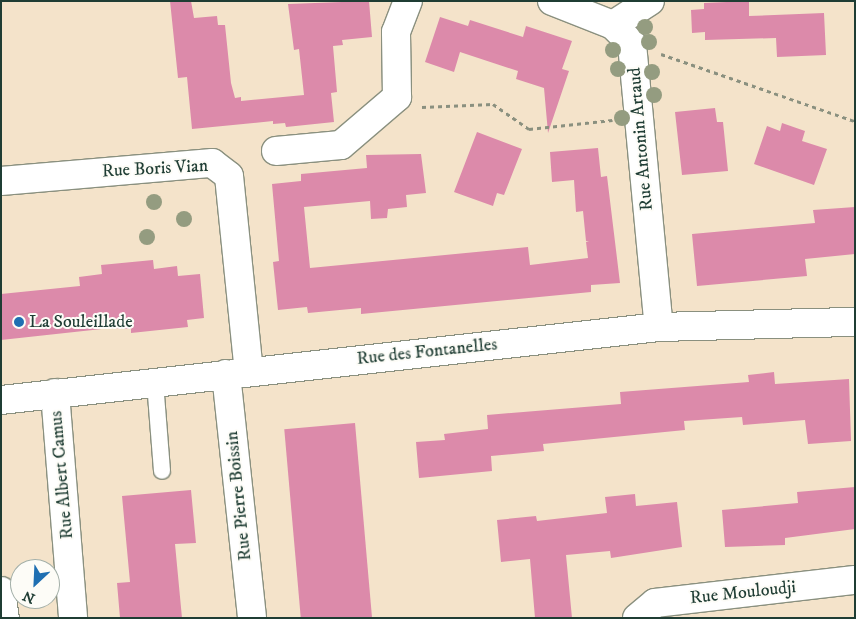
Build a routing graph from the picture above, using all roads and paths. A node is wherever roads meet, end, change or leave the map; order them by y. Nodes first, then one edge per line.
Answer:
1 (408, 1) edge
2 (552, 1) edge
3 (650, 1) edge
4 (613, 24) junction
5 (632, 44) junction
6 (397, 97) junction
7 (638, 117) junction
8 (855, 121) edge
9 (276, 151) dead end
10 (1, 181) edge
11 (855, 322) edge
12 (659, 327) junction
13 (238, 373) junction
14 (155, 382) junction
15 (55, 393) junction
16 (1, 400) edge
17 (162, 471) dead end
18 (855, 580) edge
19 (1, 591) edge
20 (5, 618) edge
21 (73, 618) edge
22 (252, 618) edge
23 (637, 618) edge

1 - 6 street
2 - 4 street, Rue Antonin Artaud
3 - 4 street
4 - 5 street, Rue Antonin Artaud
5 - 7 street, Rue Antonin Artaud
5 - 8 path
6 - 7 path
6 - 9 street
7 - 12 street, Rue Antonin Artaud
10 - 13 street, Rue Boris Vian
11 - 12 street, Rue des Fontanelles
12 - 13 street, Rue des Fontanelles
13 - 14 street, Rue des Fontanelles
13 - 22 street, Rue Pierre Boissin
14 - 15 street, Rue des Fontanelles
14 - 17 lane
15 - 16 street, Rue des Fontanelles
15 - 21 street, Rue Albert Camus
18 - 23 street, Rue Mouloudji
19 - 20 street

